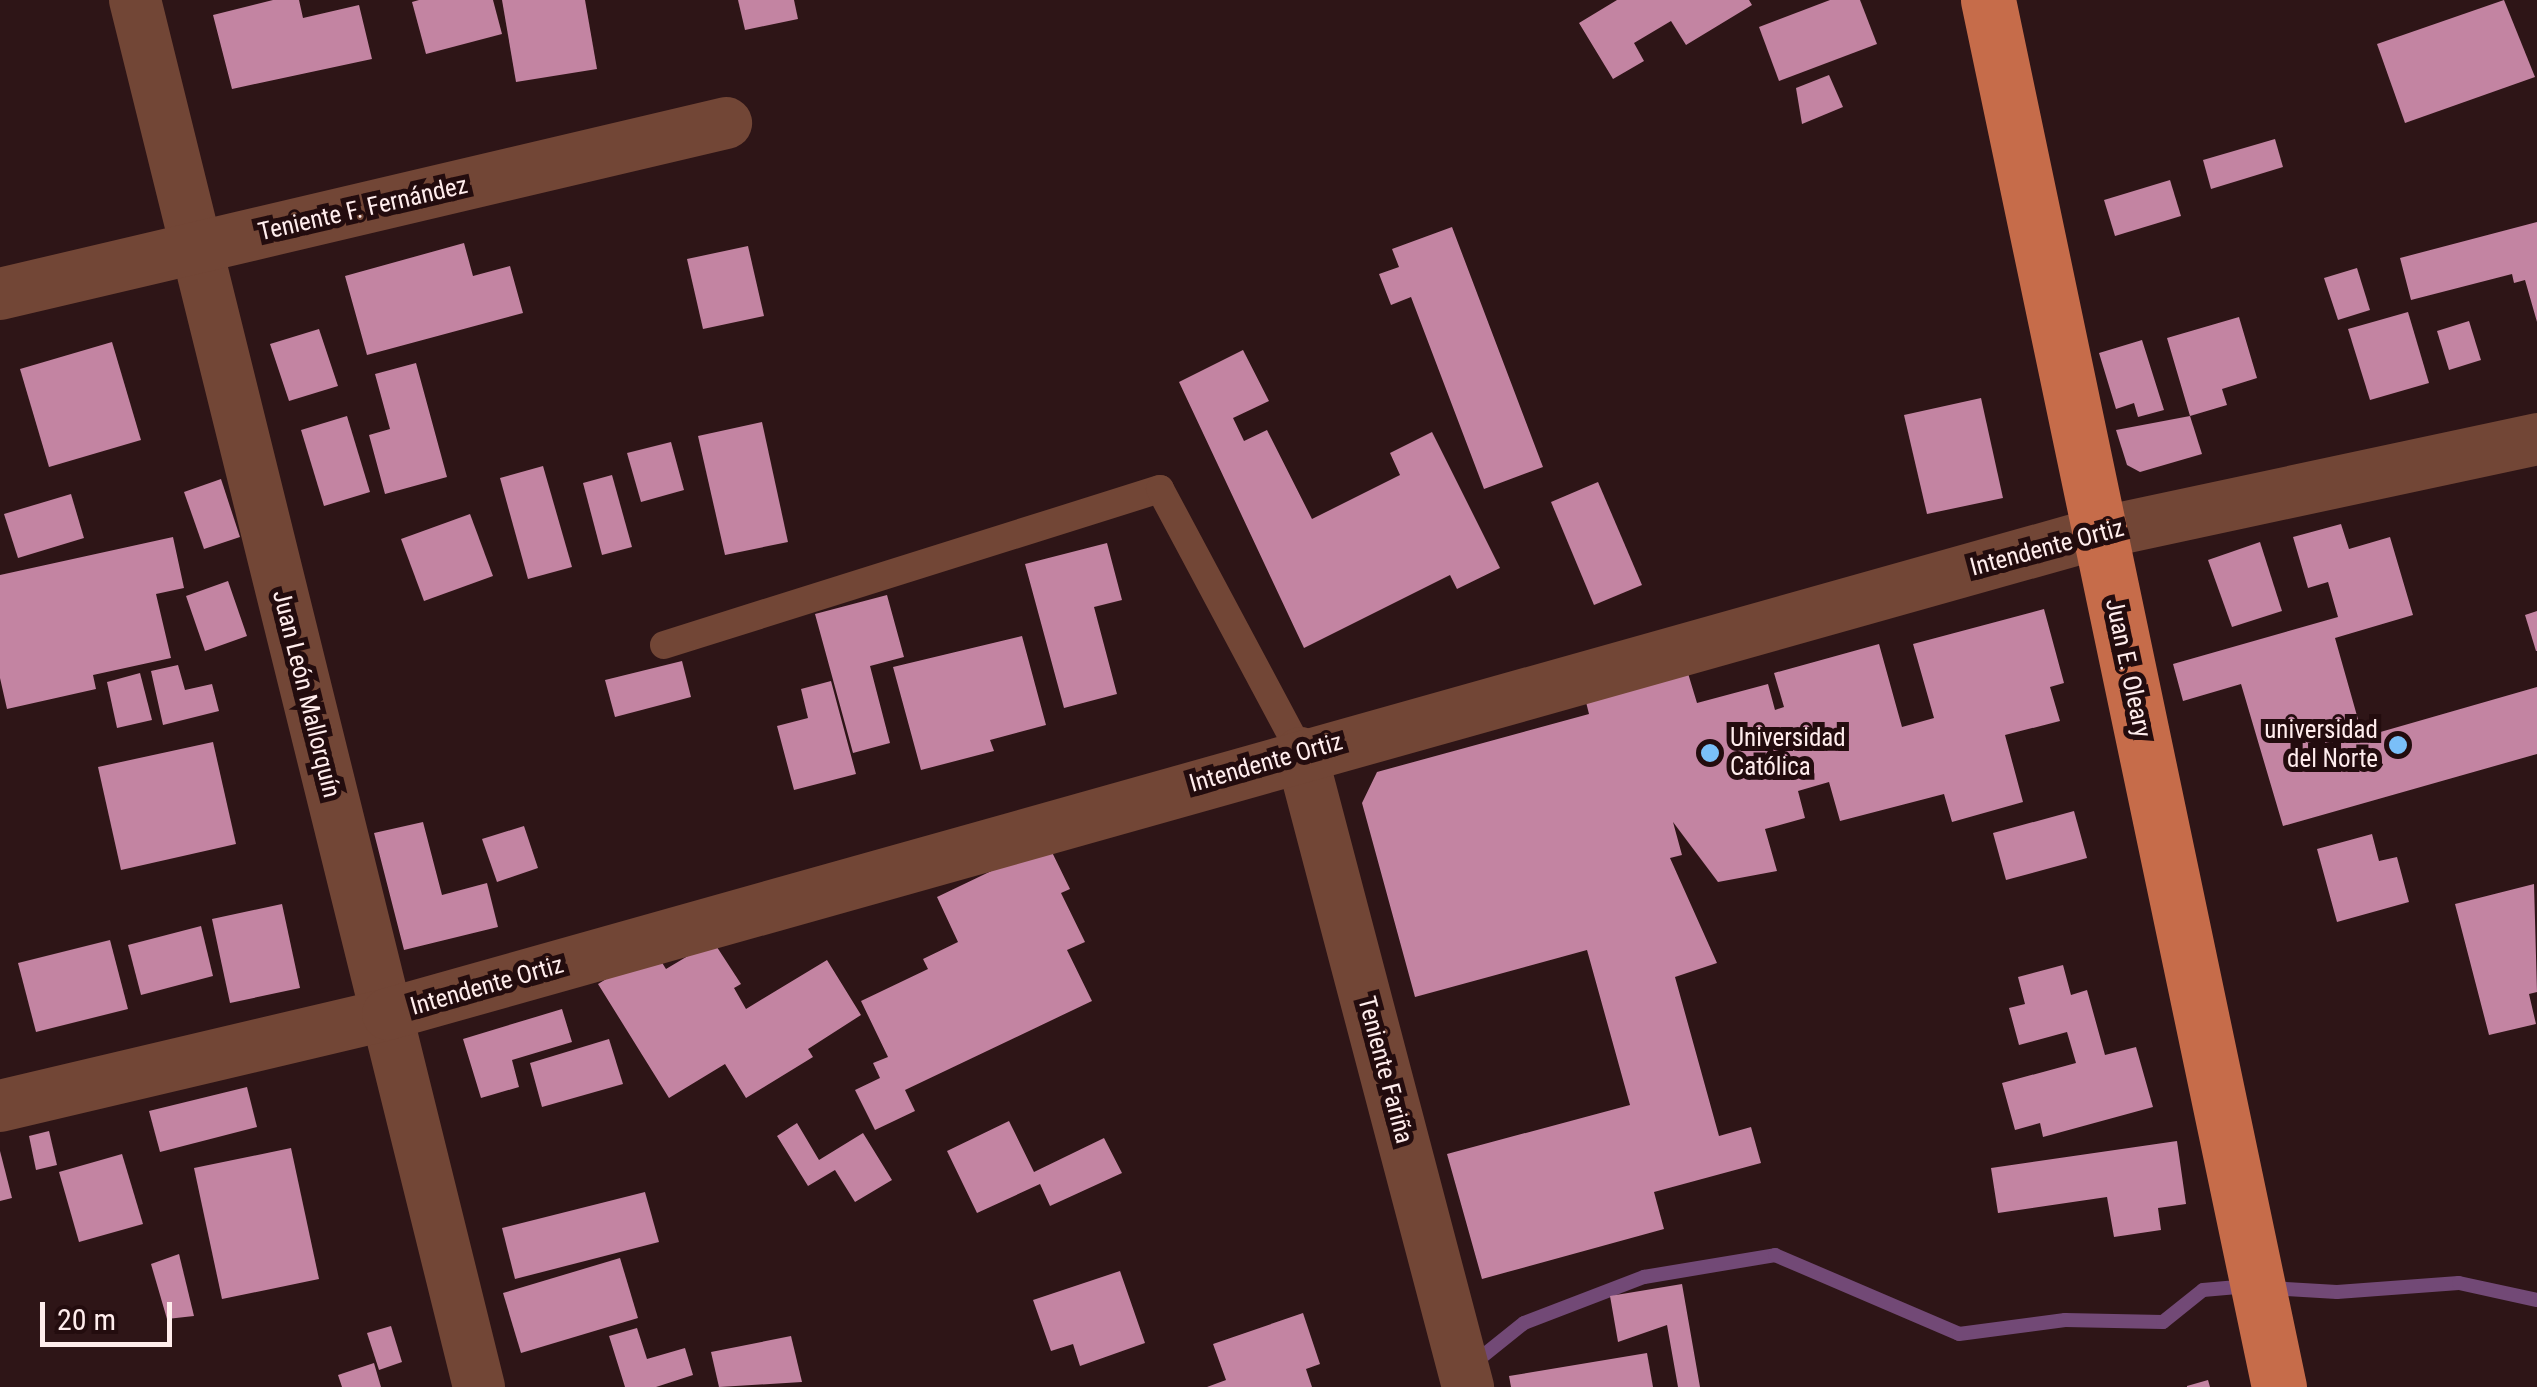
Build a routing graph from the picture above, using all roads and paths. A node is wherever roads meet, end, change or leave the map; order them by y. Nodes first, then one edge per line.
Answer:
1 (134, 0) edge
2 (1988, 0) edge
3 (726, 123) dead end
4 (194, 248) junction
5 (0, 294) edge
6 (2537, 439) edge
7 (2099, 533) junction
8 (664, 645) dead end
9 (1301, 752) junction
10 (388, 1014) junction
11 (0, 1106) edge
12 (2274, 1362) edge
13 (479, 1387) edge
14 (1468, 1387) edge

1 - 4 street, Juan León Mallorquín
2 - 7 main road, Juan E. Oleary
3 - 4 street, Teniente F. Fernández
4 - 5 street, Teniente F. Fernández
4 - 10 street, Juan León Mallorquín
6 - 7 street, Intendente Ortiz
7 - 9 street, Intendente Ortiz
7 - 12 main road, Juan E. Oleary
8 - 9 lane
9 - 10 street, Intendente Ortiz
9 - 14 street, Teniente Fariña
10 - 11 street, Intendente Ortiz
10 - 13 street, Juan León Mallorquín

